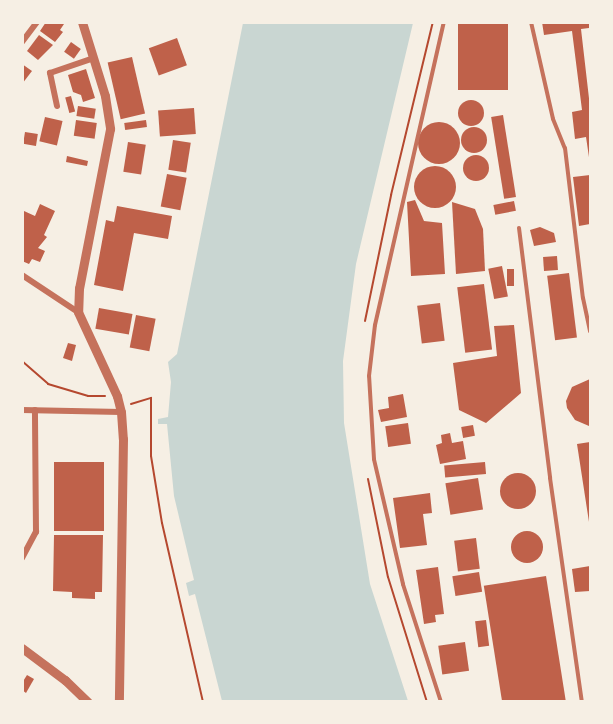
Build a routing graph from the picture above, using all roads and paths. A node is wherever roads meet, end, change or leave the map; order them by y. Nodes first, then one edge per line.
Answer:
1 (37, 22) edge
2 (82, 22) edge
3 (433, 22) edge
4 (444, 22) edge
5 (531, 22) edge
6 (22, 42) edge
7 (94, 58) junction
8 (57, 106) dead end
9 (519, 228) dead end
10 (22, 275) edge
11 (78, 312) junction
12 (365, 324) dead end
13 (591, 331) edge
14 (22, 361) edge
15 (117, 396) junction
16 (120, 409) junction
17 (22, 410) edge
18 (34, 410) junction
19 (368, 476) dead end
20 (22, 558) edge
21 (22, 648) edge
22 (88, 702) edge
23 (119, 702) edge
24 (203, 702) edge
25 (427, 702) edge
26 (441, 702) edge
27 (582, 702) edge

1 - 6 street
2 - 7 street
3 - 12 path
4 - 26 lane
5 - 13 lane
7 - 8 street
7 - 11 street
9 - 27 lane
10 - 11 street
11 - 15 street
14 - 15 path
15 - 16 street
16 - 18 street
16 - 23 street
16 - 24 path
17 - 18 street
18 - 20 street
19 - 25 path
21 - 22 street

